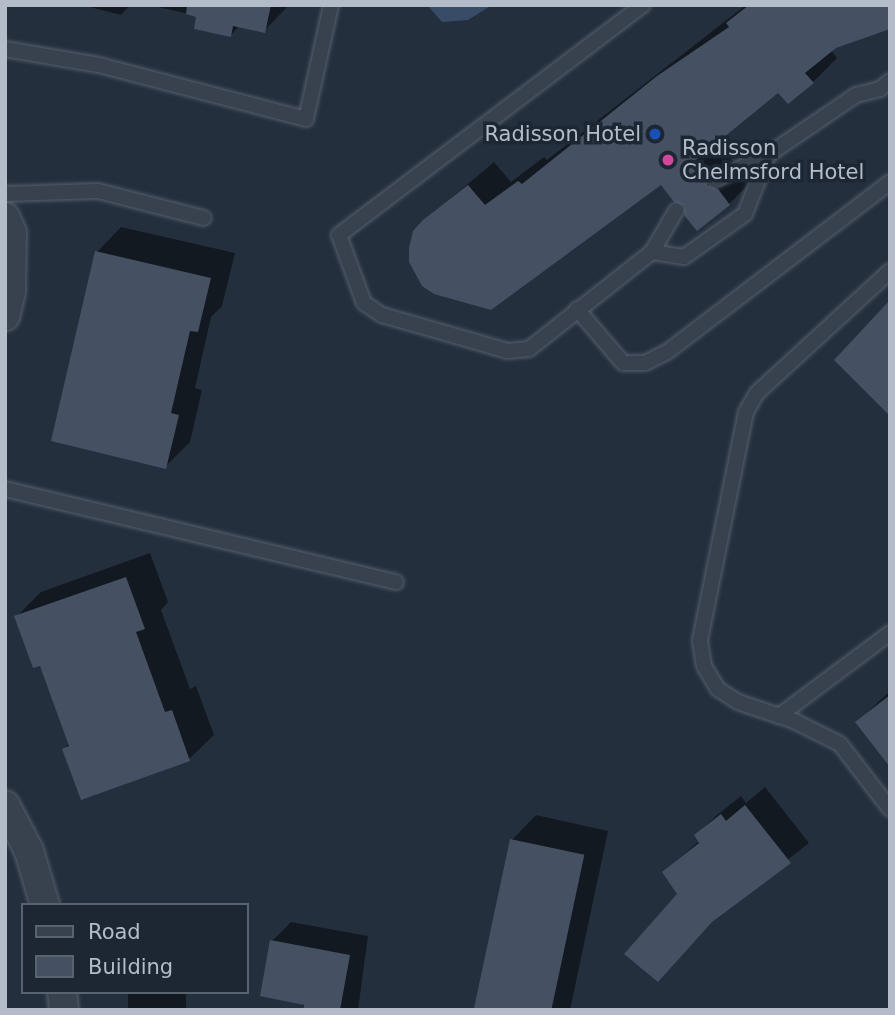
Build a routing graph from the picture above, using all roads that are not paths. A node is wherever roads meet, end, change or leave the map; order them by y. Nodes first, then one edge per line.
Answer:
1 (331, 5) edge
2 (643, 5) edge
3 (5, 50) edge
4 (885, 85) edge
5 (890, 102) edge
6 (768, 155) junction
7 (715, 180) dead end
8 (890, 182) edge
9 (5, 194) edge
10 (676, 211) dead end
11 (5, 217) edge
12 (204, 218) dead end
13 (652, 252) junction
14 (890, 271) edge
15 (578, 309) junction
16 (5, 316) edge
17 (5, 489) edge
18 (396, 582) dead end
19 (890, 633) edge
20 (779, 716) junction
21 (5, 805) edge
22 (890, 809) edge
23 (44, 903) edge

1 - 3 lane
2 - 15 lane
4 - 5 lane
4 - 6 lane
6 - 7 lane
6 - 13 lane
8 - 15 lane
9 - 12 lane
10 - 13 lane
11 - 16 street
13 - 15 lane
14 - 20 lane
17 - 18 lane
19 - 20 lane
20 - 22 lane
21 - 23 street

